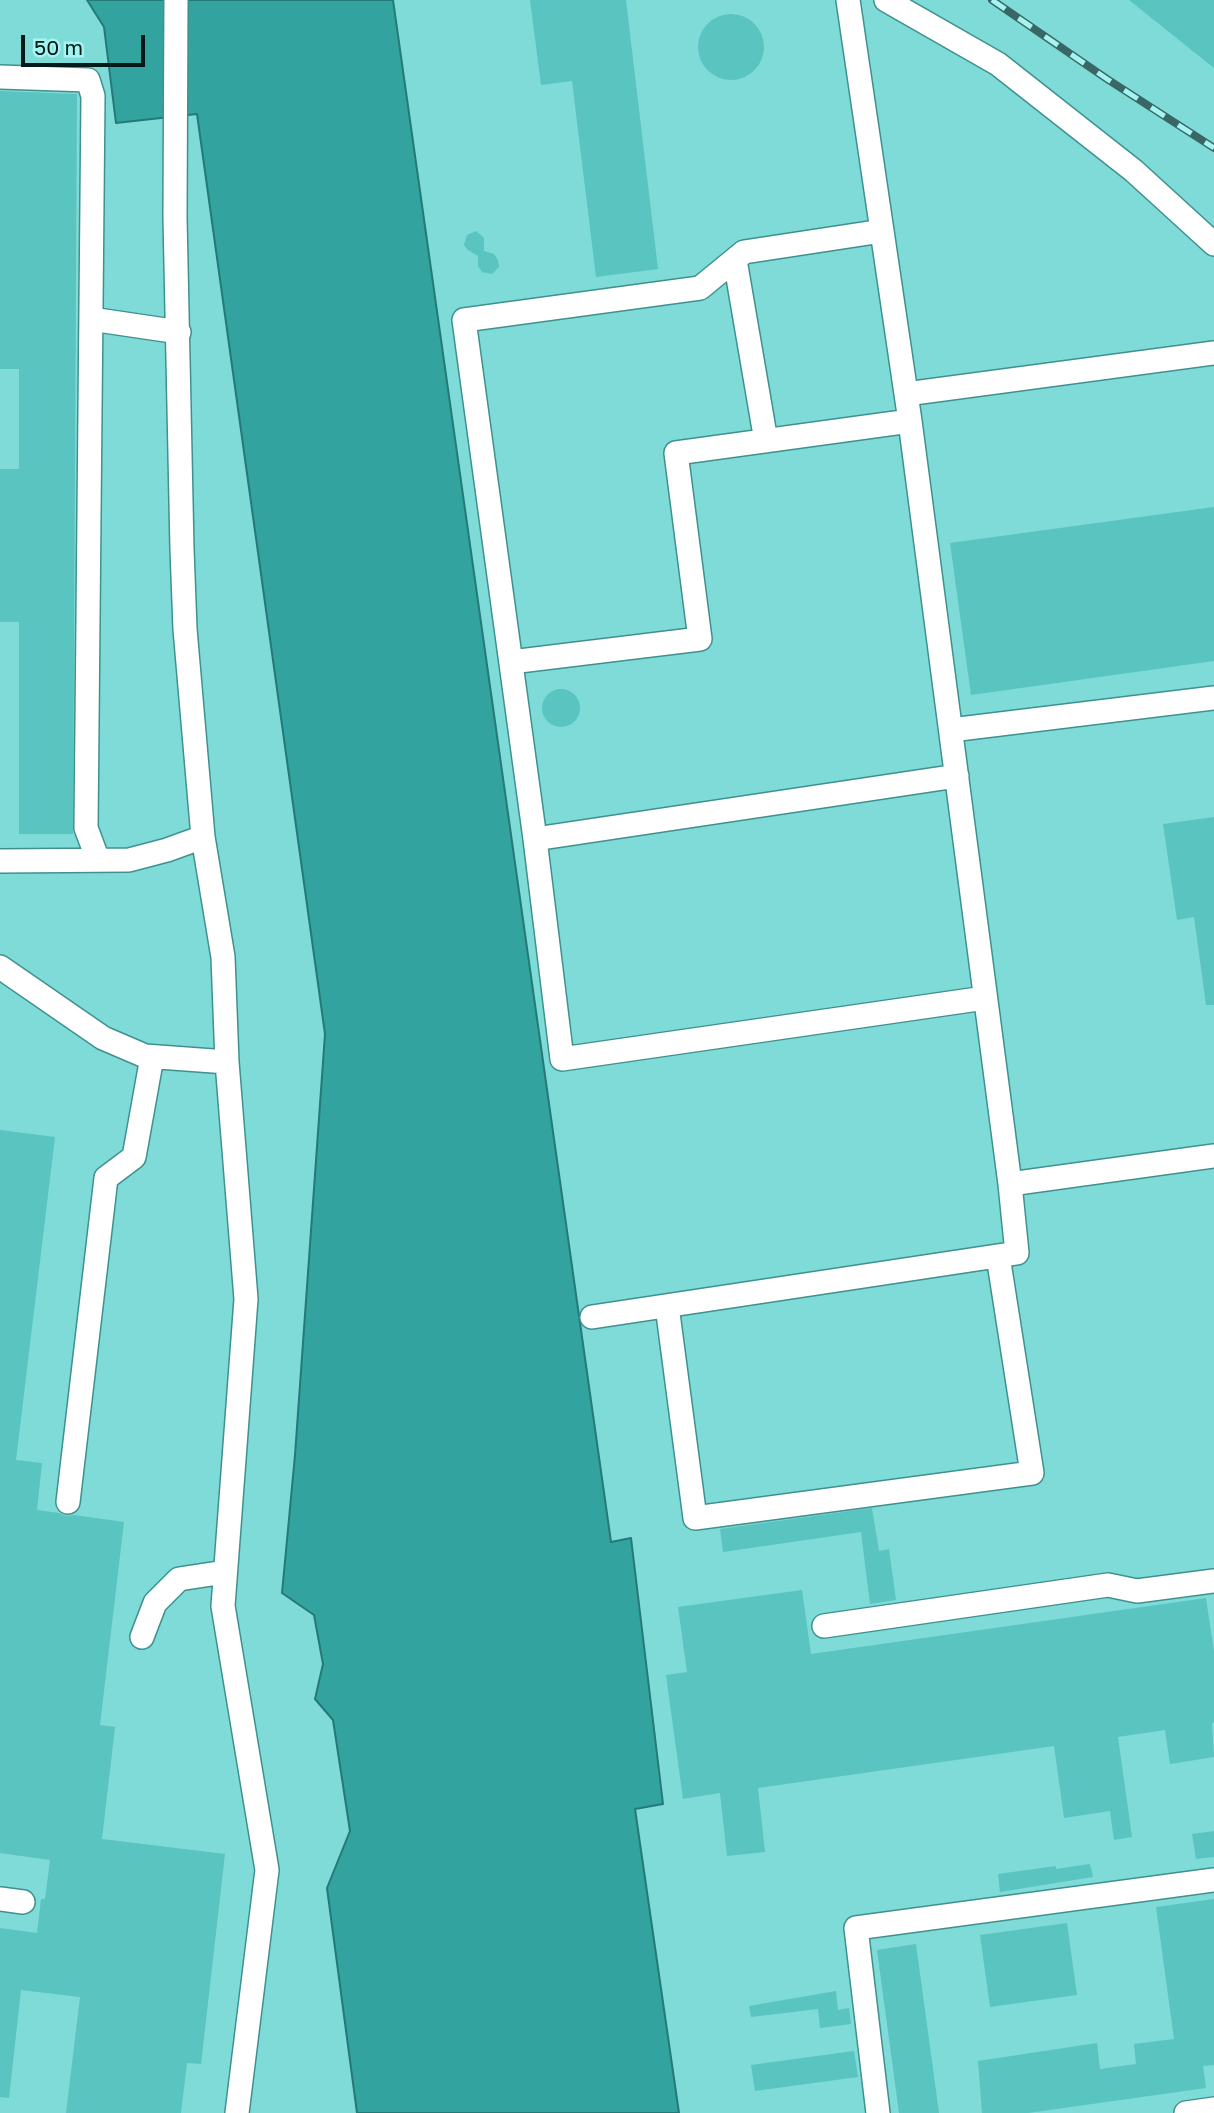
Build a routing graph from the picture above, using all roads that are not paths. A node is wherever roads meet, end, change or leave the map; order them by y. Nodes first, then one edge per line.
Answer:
1 (176, 0) edge
2 (848, 0) edge
3 (886, 0) edge
4 (0, 77) edge
5 (882, 230) junction
6 (1214, 244) edge
7 (735, 260) junction
8 (91, 318) junction
9 (179, 332) junction
10 (1214, 353) edge
11 (906, 394) junction
12 (910, 421) junction
13 (766, 441) junction
14 (511, 662) junction
15 (1214, 698) edge
16 (951, 730) junction
17 (957, 776) junction
18 (203, 837) junction
19 (535, 839) junction
20 (97, 860) junction
21 (0, 861) edge
22 (0, 967) edge
23 (985, 998) junction
24 (152, 1057) junction
25 (227, 1062) junction
26 (1214, 1156) edge
27 (1010, 1184) junction
28 (998, 1256) junction
29 (667, 1306) junction
30 (592, 1317) dead end
31 (68, 1502) dead end
32 (225, 1572) junction
33 (1214, 1581) edge
34 (824, 1626) dead end
35 (142, 1637) dead end
36 (1214, 1880) edge
37 (1214, 2109) edge
38 (237, 2113) edge
39 (878, 2113) edge
40 (1186, 2113) edge

1 - 9 street
2 - 5 street
3 - 6 street
4 - 8 street
5 - 7 street
5 - 11 street
7 - 13 street
7 - 14 street
8 - 9 street
8 - 20 street
9 - 18 street
10 - 11 street
11 - 12 street
12 - 13 street
12 - 16 street
13 - 14 street
14 - 19 street
15 - 16 street
16 - 17 street
17 - 19 street
17 - 23 street
18 - 20 street
18 - 25 street
19 - 23 street
20 - 21 street
22 - 24 street
23 - 27 street
24 - 25 street
24 - 31 street
25 - 32 street
26 - 27 street
27 - 28 street
28 - 29 street
28 - 29 street
29 - 30 street
32 - 35 street
32 - 38 street
33 - 34 street
36 - 39 street
37 - 40 street

